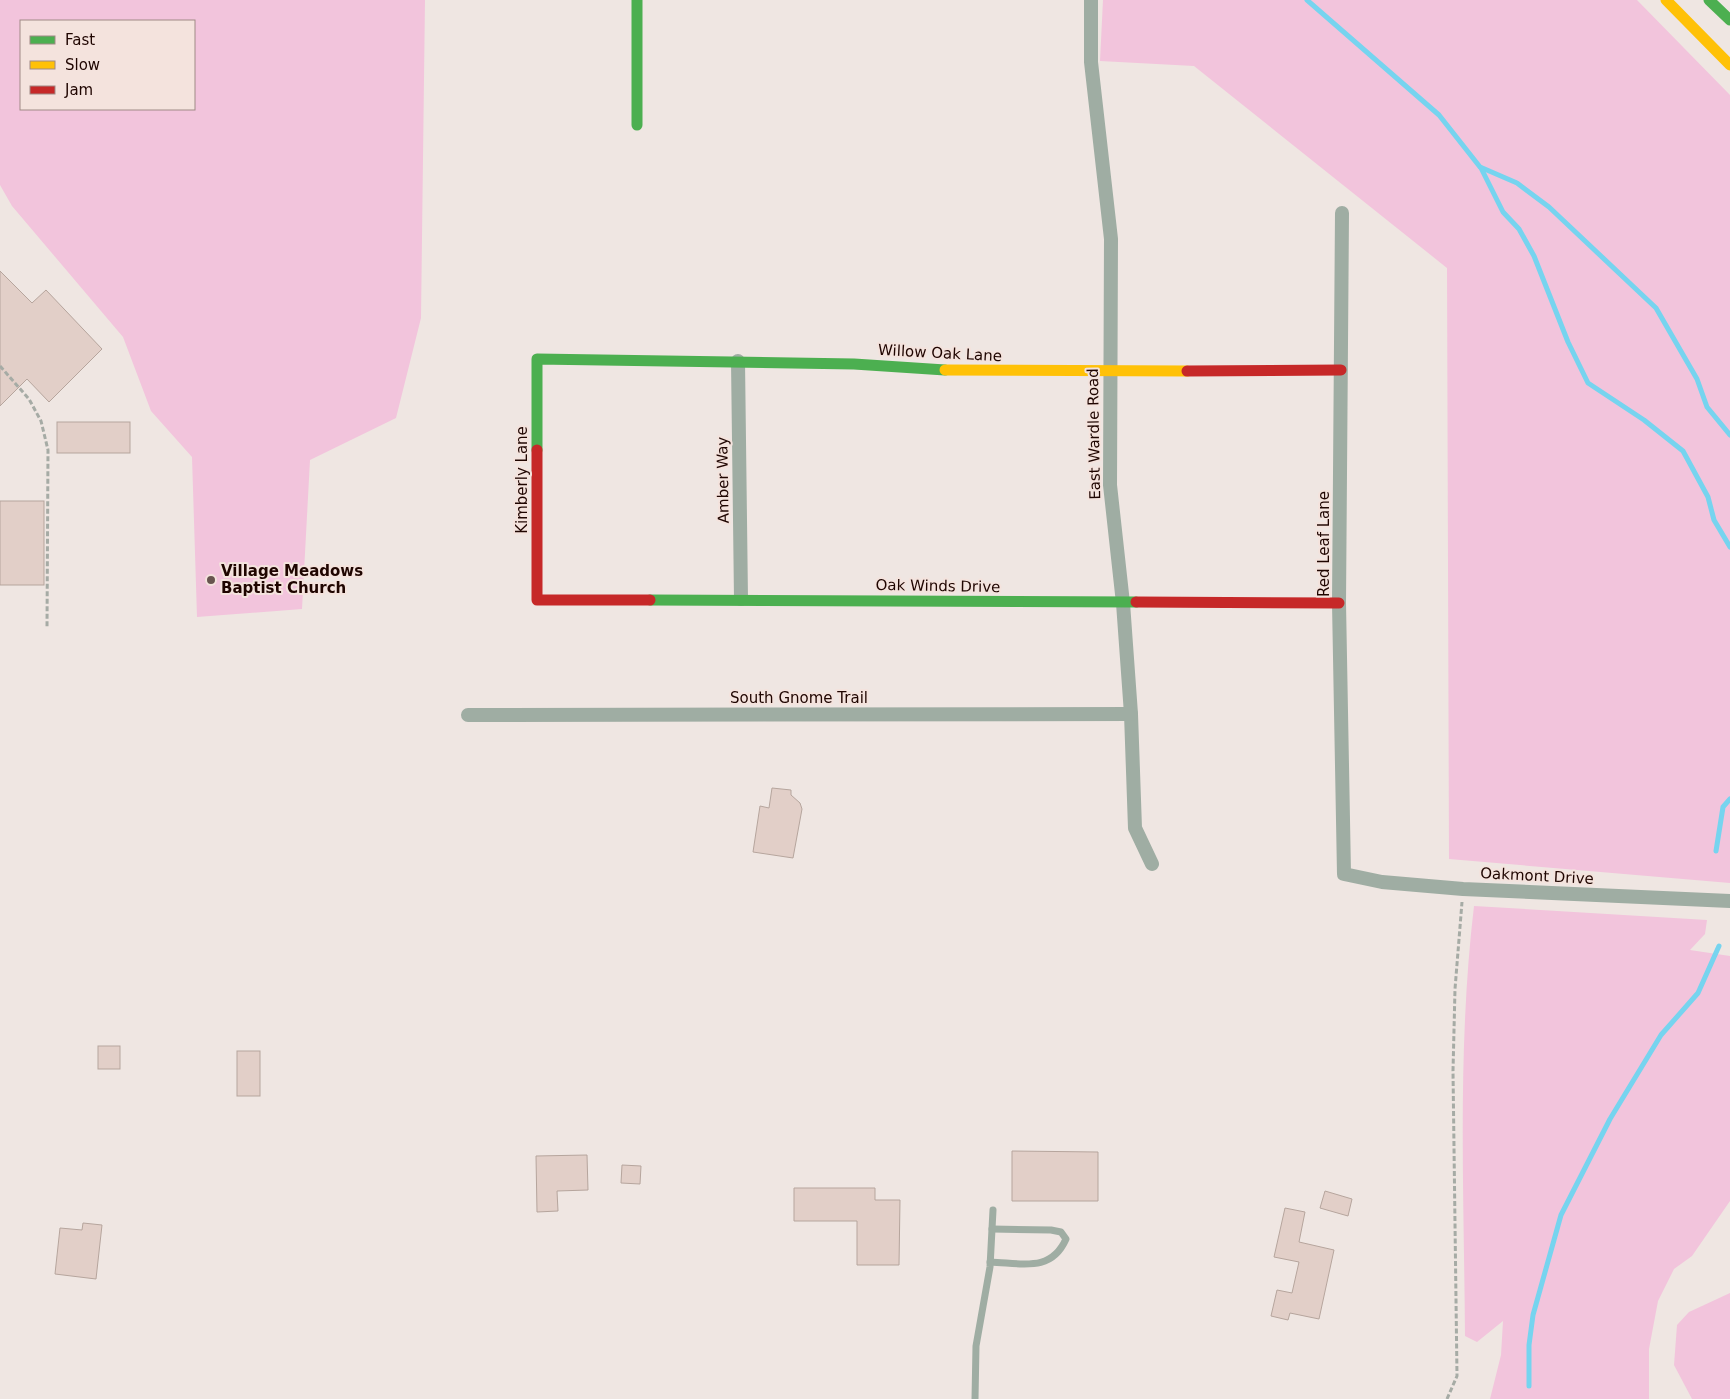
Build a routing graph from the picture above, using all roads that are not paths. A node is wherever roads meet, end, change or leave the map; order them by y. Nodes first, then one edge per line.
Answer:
1 (636, 0) edge
2 (1091, 0) edge
3 (1666, 0) edge
4 (1709, 0) edge
5 (1730, 20) edge
6 (1730, 65) edge
7 (638, 125) dead end
8 (1342, 213) dead end
9 (537, 359) joint
10 (738, 361) junction
11 (1341, 370) junction
12 (1109, 371) junction
13 (537, 600) joint
14 (741, 600) junction
15 (1340, 602) junction
16 (1123, 603) junction
17 (1131, 714) junction
18 (468, 715) dead end
19 (1152, 864) dead end
20 (1344, 874) joint
21 (1730, 901) edge
22 (993, 1210) dead end
23 (992, 1229) junction
24 (990, 1262) junction
25 (975, 1399) edge

1 - 7 street
2 - 12 street, East Wardle Road
3 - 6 street
4 - 5 street
8 - 11 street, Red Leaf Lane
9 - 10 street, Willow Oak Lane
9 - 13 street, Kimberly Lane
10 - 12 street, Willow Oak Lane
10 - 14 street, Amber Way
11 - 12 street, Willow Oak Lane
11 - 15 street, Red Leaf Lane
12 - 16 street, East Wardle Road
13 - 14 street, Oak Winds Drive
14 - 16 street, Oak Winds Drive
15 - 16 street, Oak Winds Drive
15 - 20 street, Red Leaf Lane
16 - 17 street, East Wardle Road
17 - 18 street, South Gnome Trail
17 - 19 street, East Wardle Road
20 - 21 street, Oakmont Drive
22 - 23 lane
23 - 24 lane
23 - 24 lane
24 - 25 lane

